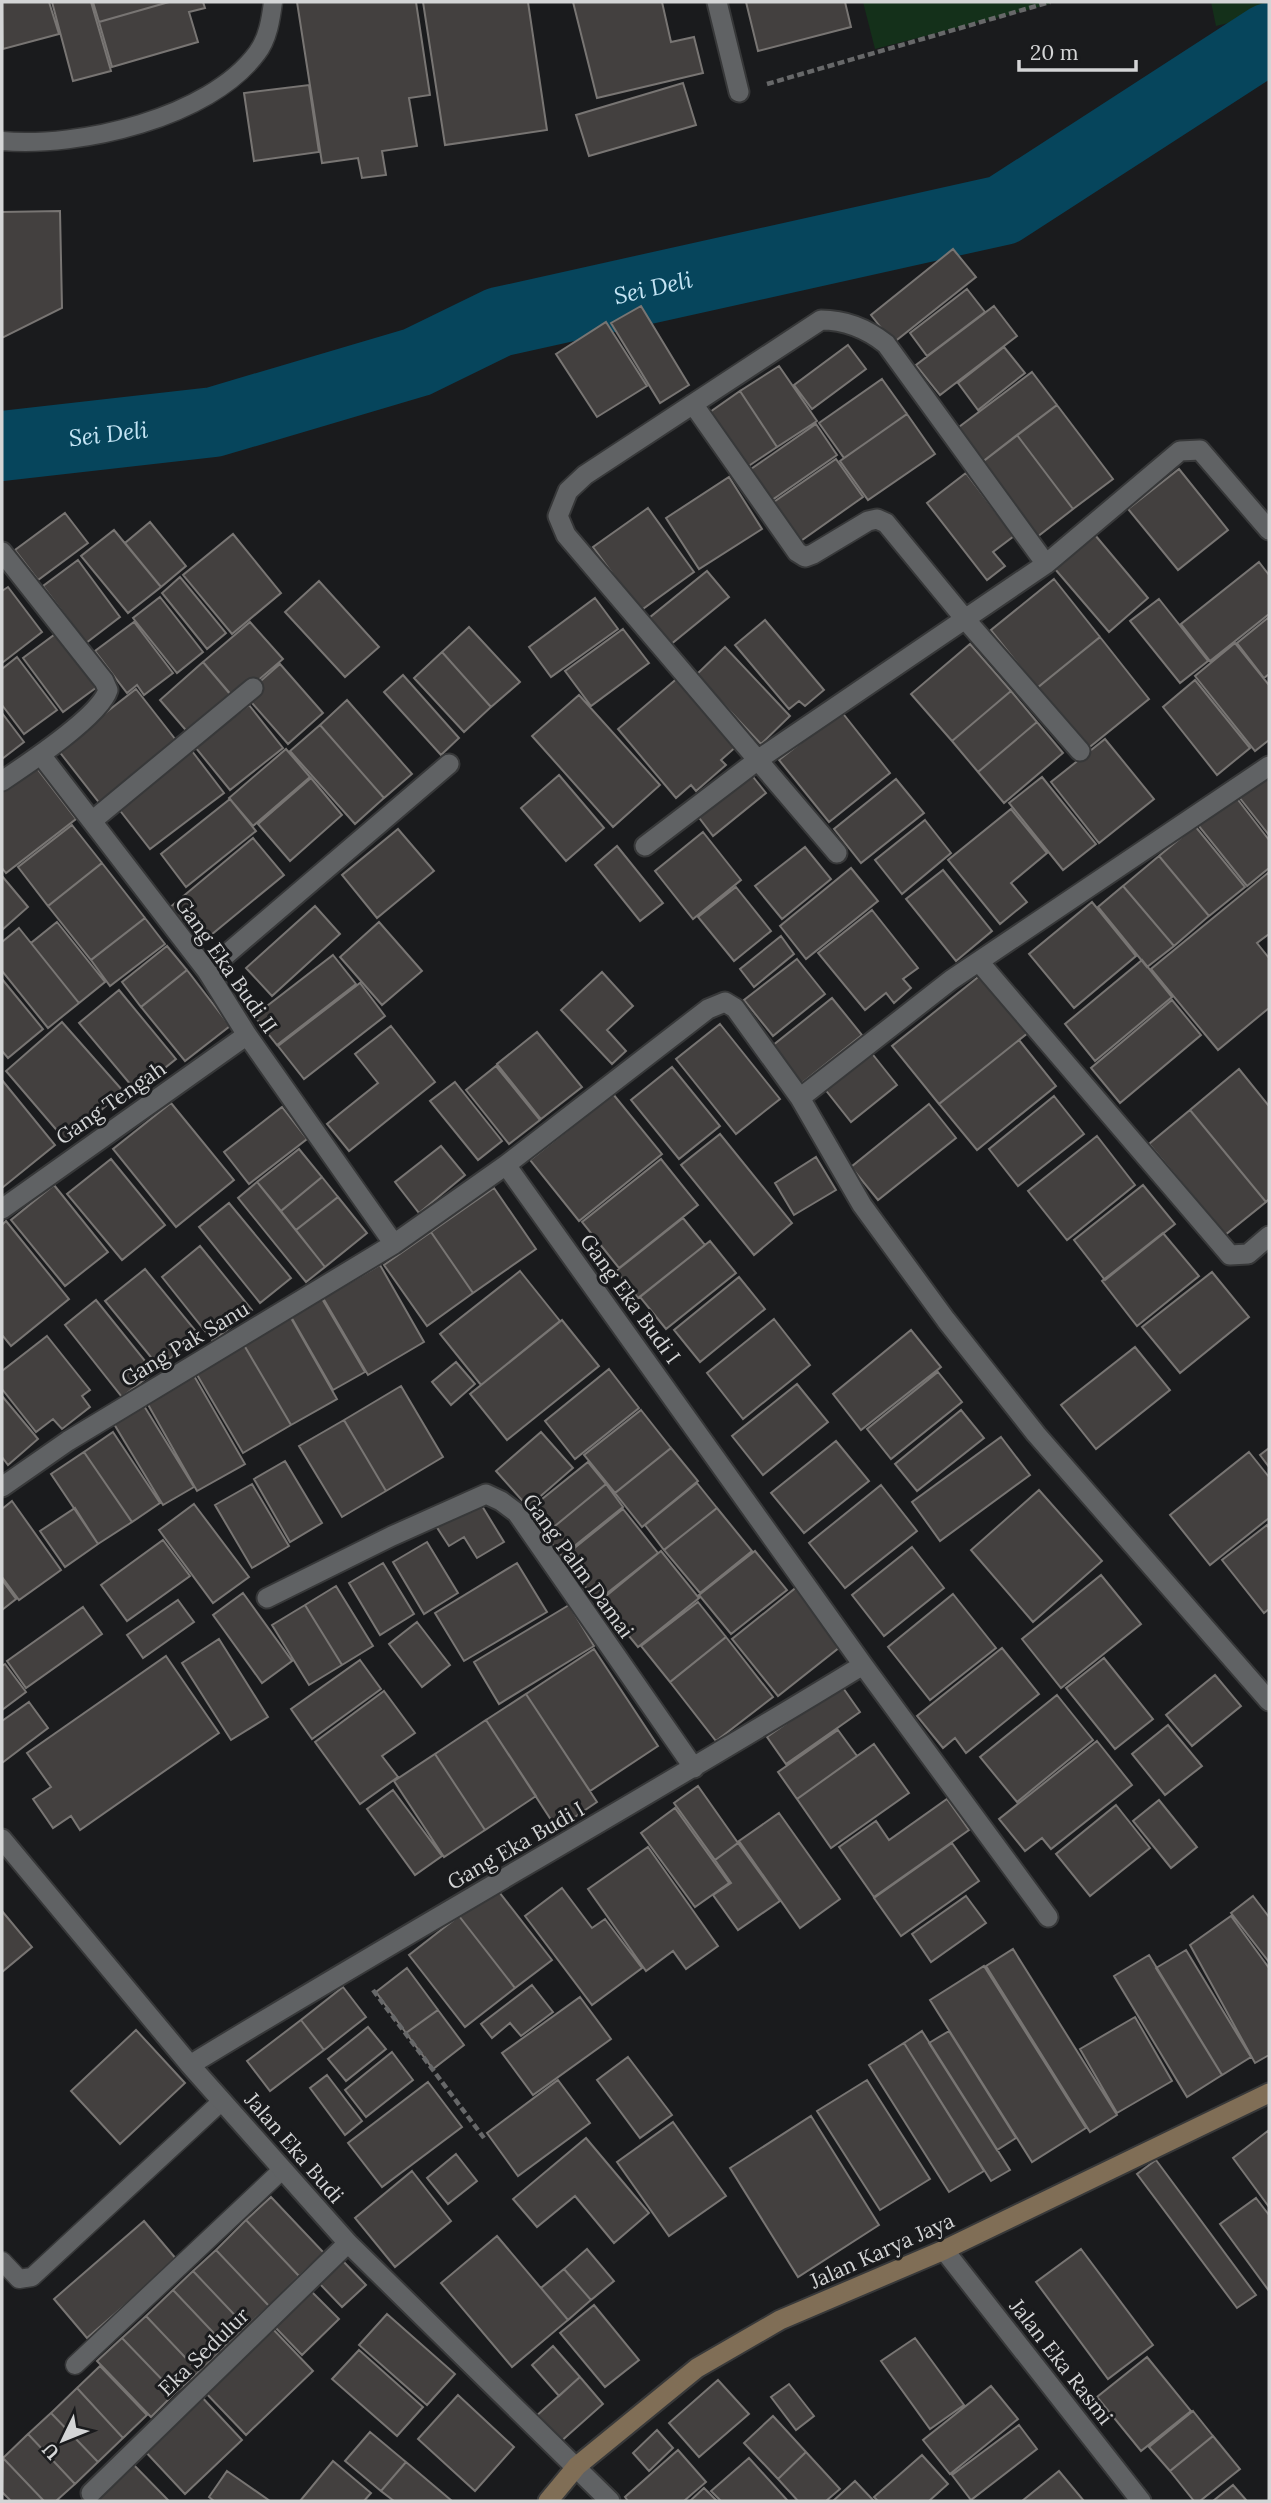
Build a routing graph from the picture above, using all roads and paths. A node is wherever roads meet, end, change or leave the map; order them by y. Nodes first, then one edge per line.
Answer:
1 (273, 2) edge
2 (718, 2) edge
3 (1050, 2) edge
4 (739, 92) joint
5 (2, 141) edge
6 (693, 404) junction
7 (1269, 530) edge
8 (2, 552) edge
9 (1046, 564) junction
10 (965, 619) junction
11 (253, 688) dead end
12 (1080, 751) dead end
13 (41, 755) junction
14 (759, 759) junction
15 (449, 764) dead end
16 (1269, 766) edge
17 (2, 781) edge
18 (92, 821) junction
19 (645, 846) dead end
20 (837, 853) dead end
21 (980, 963) junction
22 (208, 971) junction
23 (247, 1035) junction
24 (800, 1098) junction
25 (506, 1165) junction
26 (2, 1209) edge
27 (394, 1244) junction
28 (1266, 1244) edge
29 (2, 1487) edge
30 (267, 1598) dead end
31 (863, 1665) junction
32 (1269, 1701) edge
33 (694, 1769) junction
34 (2, 1839) edge
35 (1048, 1917) dead end
36 (354, 1965) junction
37 (190, 2065) junction
38 (1269, 2094) edge
39 (222, 2101) junction
40 (484, 2138) dead end
41 (282, 2170) junction
42 (348, 2243) junction
43 (944, 2250) junction
44 (2, 2261) edge
45 (75, 2365) dead end
46 (577, 2466) junction
47 (91, 2493) dead end
48 (548, 2501) edge
49 (610, 2501) edge
50 (1141, 2501) edge

1 - 5 lane
2 - 4 street
3 - 4 path
6 - 9 street
6 - 10 street
6 - 14 street
7 - 9 street
8 - 13 street
9 - 10 street
10 - 12 street
10 - 14 street
11 - 18 street
13 - 17 street
13 - 18 street, Gang Eka Budi II
14 - 19 street
14 - 20 street
15 - 22 street
16 - 21 street
18 - 22 street, Gang Eka Budi II
21 - 24 street
21 - 28 street
22 - 23 street, Gang Eka Budi II
23 - 26 street, Gang Tengah
23 - 27 street, Gang Eka Budi II
24 - 25 street, Gang Pak Sanu
24 - 32 street, Gang Pak Sanu
25 - 27 street, Gang Pak Sanu
25 - 31 street, Gang Eka Budi I
27 - 29 street, Gang Pak Sanu
30 - 33 street, Gang Palm Damai
31 - 33 street, Gang Eka Budi I
31 - 35 street, Gang Eka Budi I
33 - 36 street, Gang Eka Budi I
34 - 37 street, Jalan Eka Budi
36 - 37 street, Gang Eka Budi I
36 - 40 path
37 - 39 street, Jalan Eka Budi
38 - 43 main road, Jalan Karya Jaya
39 - 41 street, Jalan Eka Budi
39 - 44 lane
41 - 42 street, Jalan Eka Budi
41 - 45 lane
42 - 46 street, Jalan Eka Budi
42 - 47 street, Eka Sedulur
43 - 46 main road, Jalan Karya Jaya
43 - 50 street, Jalan Eka Rasmi
46 - 48 main road, Jalan Karya Jaya
46 - 49 street, Jalan Eka Budi

